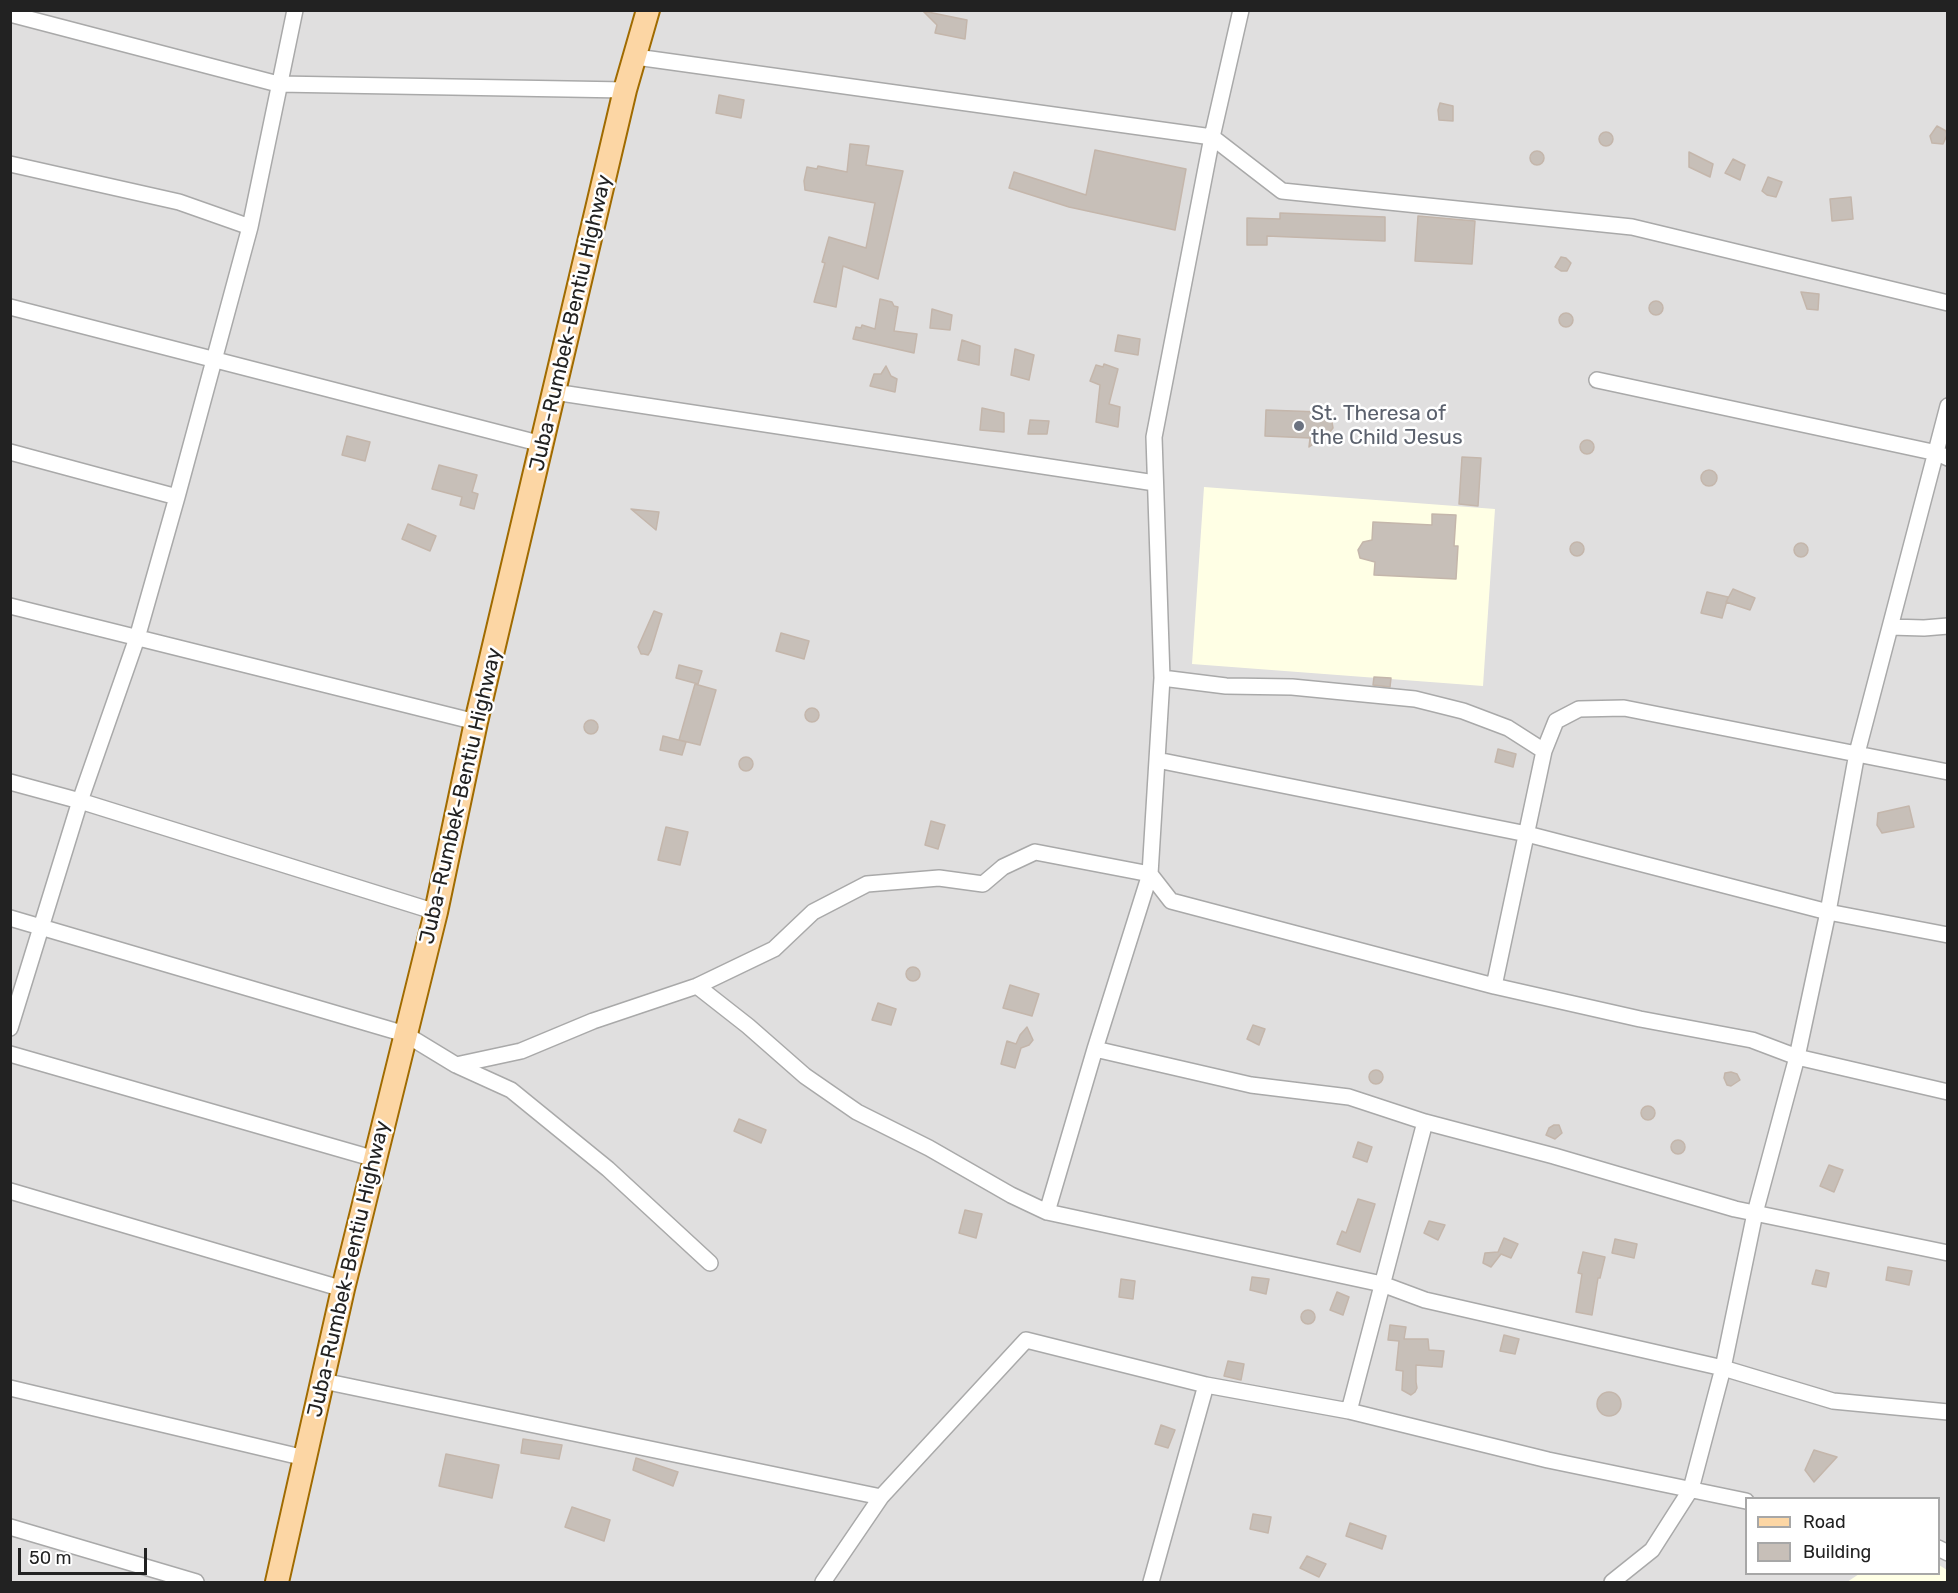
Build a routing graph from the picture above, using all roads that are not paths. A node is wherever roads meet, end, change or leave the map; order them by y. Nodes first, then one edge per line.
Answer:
1 (295, 10) edge
2 (648, 10) edge
3 (1240, 10) edge
4 (10, 14) edge
5 (636, 57) junction
6 (278, 84) junction
7 (625, 90) junction
8 (1212, 137) junction
9 (10, 164) edge
10 (250, 227) junction
11 (1947, 303) edge
12 (10, 307) edge
13 (215, 360) junction
14 (1597, 380) dead end
15 (554, 392) junction
16 (1947, 406) edge
17 (542, 444) junction
18 (10, 452) edge
19 (1942, 456) edge
20 (1155, 483) junction
21 (177, 497) junction
22 (10, 606) edge
23 (1947, 626) edge
24 (1890, 627) junction
25 (137, 638) junction
26 (1162, 678) junction
27 (476, 722) junction
28 (1544, 752) junction
29 (1857, 753) junction
30 (1157, 760) junction
31 (1947, 772) edge
32 (10, 782) edge
33 (80, 801) junction
34 (1527, 834) junction
35 (1150, 874) junction
36 (436, 912) junction
37 (1828, 912) junction
38 (10, 918) edge
39 (41, 927) junction
40 (1947, 935) edge
41 (697, 986) junction
42 (1494, 986) junction
43 (10, 1028) edge
44 (405, 1034) junction
45 (1095, 1049) junction
46 (10, 1054) edge
47 (1797, 1057) junction
48 (456, 1065) junction
49 (1947, 1092) edge
50 (1425, 1122) junction
51 (375, 1159) junction
52 (10, 1191) edge
53 (1047, 1212) junction
54 (1755, 1213) junction
55 (1947, 1253) edge
56 (710, 1263) dead end
57 (1382, 1284) junction
58 (343, 1289) junction
59 (1723, 1368) junction
60 (323, 1381) junction
61 (1206, 1385) junction
62 (10, 1388) edge
63 (1349, 1410) junction
64 (1947, 1412) edge
65 (305, 1458) junction
66 (1691, 1489) junction
67 (881, 1497) junction
68 (1745, 1501) edge
69 (10, 1527) edge
70 (196, 1582) edge
71 (277, 1582) edge
72 (823, 1582) edge
73 (1151, 1582) edge
74 (1612, 1582) edge

1 - 6 street
2 - 5 main road, Juba-Rumbek-Bentiu Highway
3 - 8 street
4 - 6 street
5 - 7 main road, Juba-Rumbek-Bentiu Highway
5 - 8 street
6 - 7 street
6 - 10 street
7 - 15 main road, Juba-Rumbek-Bentiu Highway
8 - 11 street
8 - 20 street
9 - 10 street
10 - 13 street
12 - 13 street
13 - 17 street
13 - 21 street
14 - 19 street
15 - 17 main road, Juba-Rumbek-Bentiu Highway
15 - 20 street
16 - 19 street
17 - 27 main road, Juba-Rumbek-Bentiu Highway
18 - 21 street
19 - 24 street
20 - 26 street
21 - 25 street
22 - 25 street
23 - 24 street
24 - 29 street
25 - 27 street
25 - 33 street
26 - 28 street
26 - 30 street
27 - 36 main road, Juba-Rumbek-Bentiu Highway
28 - 29 street
28 - 34 street
29 - 31 street
29 - 37 street
30 - 34 street
30 - 35 street
32 - 33 street
33 - 36 street
33 - 39 street
34 - 37 street
34 - 42 street
35 - 41 street
35 - 42 street
35 - 45 street
36 - 44 main road, Juba-Rumbek-Bentiu Highway
37 - 40 street
37 - 47 street
38 - 39 street
39 - 43 street
39 - 44 street
41 - 48 street
41 - 53 street
42 - 47 street
44 - 48 street
44 - 51 main road, Juba-Rumbek-Bentiu Highway
45 - 50 street
45 - 53 street
46 - 51 street
47 - 49 street
47 - 54 street
48 - 56 street
50 - 54 street
50 - 57 street
51 - 58 main road, Juba-Rumbek-Bentiu Highway
52 - 58 street
53 - 57 street
54 - 55 street
54 - 59 street
57 - 59 street
57 - 63 street
58 - 60 main road, Juba-Rumbek-Bentiu Highway
59 - 64 street
59 - 66 street
60 - 65 main road, Juba-Rumbek-Bentiu Highway
60 - 67 street
61 - 63 street
61 - 67 street
61 - 73 street
62 - 65 street
63 - 66 street
65 - 71 main road, Juba-Rumbek-Bentiu Highway
66 - 68 street
66 - 74 street
67 - 72 street
69 - 70 street

